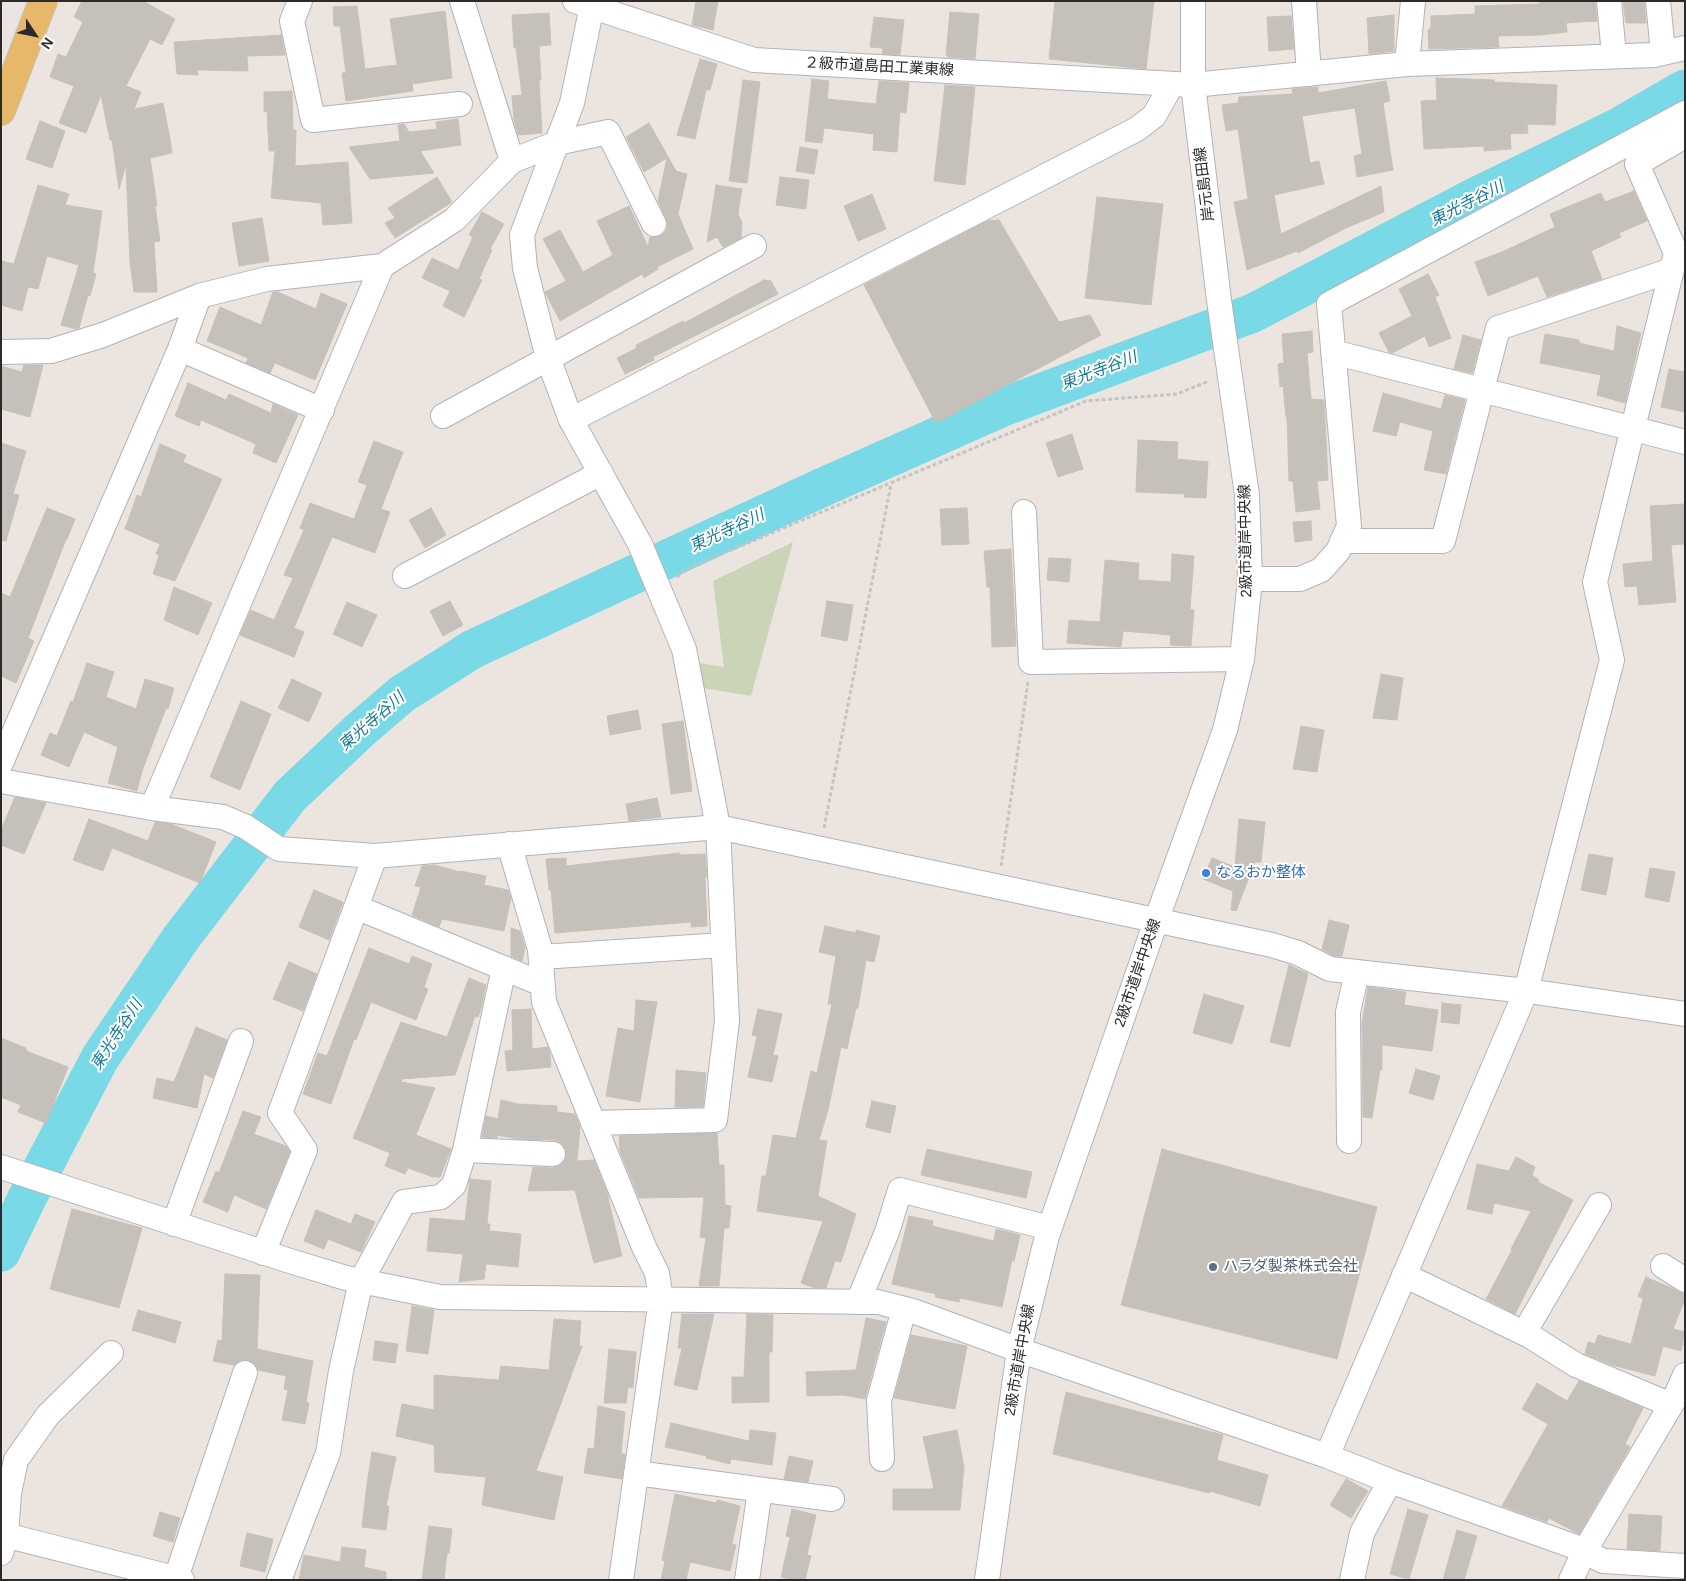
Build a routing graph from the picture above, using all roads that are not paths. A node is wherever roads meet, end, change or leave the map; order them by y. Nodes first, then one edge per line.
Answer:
1 (42, 1) edge
2 (300, 1) edge
3 (462, 1) edge
4 (1193, 1) edge
5 (1304, 1) edge
6 (1413, 1) edge
7 (1609, 1) edge
8 (1658, 1) edge
9 (587, 3) edge
10 (1674, 51) edge
11 (1614, 56) junction
12 (1407, 64) junction
13 (1308, 74) junction
14 (1182, 84) junction
15 (460, 104) dead end
16 (1, 111) edge
17 (1685, 113) edge
18 (1685, 136) edge
19 (557, 143) junction
20 (512, 161) junction
21 (654, 224) dead end
22 (754, 246) dead end
23 (382, 266) junction
24 (1672, 270) junction
25 (199, 296) junction
26 (180, 349) junction
27 (1, 352) edge
28 (1334, 352) junction
29 (548, 358) junction
30 (1230, 368) joint
31 (1481, 390) junction
32 (322, 410) junction
33 (443, 416) dead end
34 (571, 420) junction
35 (1632, 429) junction
36 (1685, 442) edge
37 (601, 473) junction
38 (1024, 512) dead end
39 (1342, 541) junction
40 (405, 576) dead end
41 (1250, 579) junction
42 (1242, 659) junction
43 (1, 763) edge
44 (1, 782) edge
45 (152, 808) junction
46 (718, 827) junction
47 (509, 844) junction
48 (375, 856) junction
49 (356, 907) junction
50 (1156, 921) junction
51 (723, 945) junction
52 (541, 957) junction
53 (504, 968) junction
54 (1357, 972) junction
55 (542, 984) junction
56 (1526, 991) junction
57 (1685, 1014) edge
58 (241, 1041) dead end
59 (593, 1123) junction
60 (1349, 1141) dead end
61 (465, 1150) junction
62 (553, 1154) dead end
63 (9, 1169) edge
64 (1599, 1205) dead end
65 (174, 1224) junction
66 (1050, 1228) junction
67 (263, 1253) junction
68 (1663, 1266) dead end
69 (1404, 1275) junction
70 (1685, 1280) edge
71 (361, 1281) junction
72 (662, 1298) junction
73 (858, 1302) junction
74 (904, 1309) junction
75 (1524, 1333) junction
76 (1019, 1350) junction
77 (111, 1353) dead end
78 (245, 1373) dead end
79 (1685, 1375) edge
80 (1671, 1405) junction
81 (1327, 1456) junction
82 (882, 1459) dead end
83 (636, 1473) junction
84 (1390, 1481) junction
85 (760, 1490) junction
86 (832, 1499) dead end
87 (3, 1541) edge
88 (1584, 1552) junction
89 (1685, 1566) edge
90 (179, 1579) edge
91 (279, 1580) edge
92 (621, 1580) edge
93 (747, 1580) edge
94 (987, 1580) edge
95 (1352, 1580) edge
96 (1571, 1580) edge

1 - 16 main road
2 - 15 street
3 - 20 street
4 - 14 street, 岸元島田線
5 - 13 street
6 - 12 street
7 - 11 street
8 - 10 street
9 - 14 street, ２級市道島田工業東線
9 - 19 street
10 - 11 street, ２級市道島田工業東線
11 - 12 street, ２級市道島田工業東線
12 - 13 street, ２級市道島田工業東線
13 - 14 street, ２級市道島田工業東線
14 - 30 street, 岸元島田線
14 - 34 street
17 - 28 street
18 - 24 street
19 - 20 street
19 - 21 street
19 - 29 street
20 - 23 street
22 - 29 street
23 - 25 street
23 - 32 street
24 - 31 street
24 - 35 street
25 - 26 street
25 - 27 street
26 - 32 street
26 - 43 street
28 - 31 street
28 - 39 street
29 - 33 street
29 - 34 street
30 - 41 street, 2級市道岸中央線
31 - 35 street
31 - 39 street
32 - 45 street
34 - 37 street
35 - 36 street
35 - 56 street
37 - 40 street
37 - 46 street
38 - 42 street
39 - 41 street
41 - 42 street, 2級市道岸中央線
42 - 50 street, 2級市道岸中央線
44 - 45 street
45 - 48 street
46 - 47 street
46 - 50 street
46 - 51 street
47 - 48 street
47 - 52 street
48 - 49 street
49 - 53 street
49 - 67 street
50 - 54 street
50 - 66 street, 2級市道岸中央線
51 - 52 street
51 - 59 street
52 - 55 street
53 - 55 street
53 - 61 street
54 - 56 street
54 - 60 street
55 - 59 street
56 - 57 street
56 - 69 street
58 - 65 street
59 - 72 street
61 - 62 street
61 - 71 street
63 - 65 street
64 - 75 street
65 - 67 street
66 - 73 street
66 - 76 street, 2級市道岸中央線
67 - 71 street
68 - 70 street
69 - 75 street
69 - 81 street
71 - 72 street
71 - 91 street
72 - 73 street
72 - 83 street
73 - 74 street
74 - 76 street
74 - 82 street
75 - 80 street
76 - 81 street
76 - 94 street, 2級市道岸中央線
77 - 87 street
78 - 90 street
79 - 80 street
80 - 88 street
81 - 84 street
83 - 85 street
83 - 92 street
84 - 88 street
84 - 95 street
85 - 86 street
85 - 93 street
87 - 90 street
88 - 89 street
88 - 96 street

